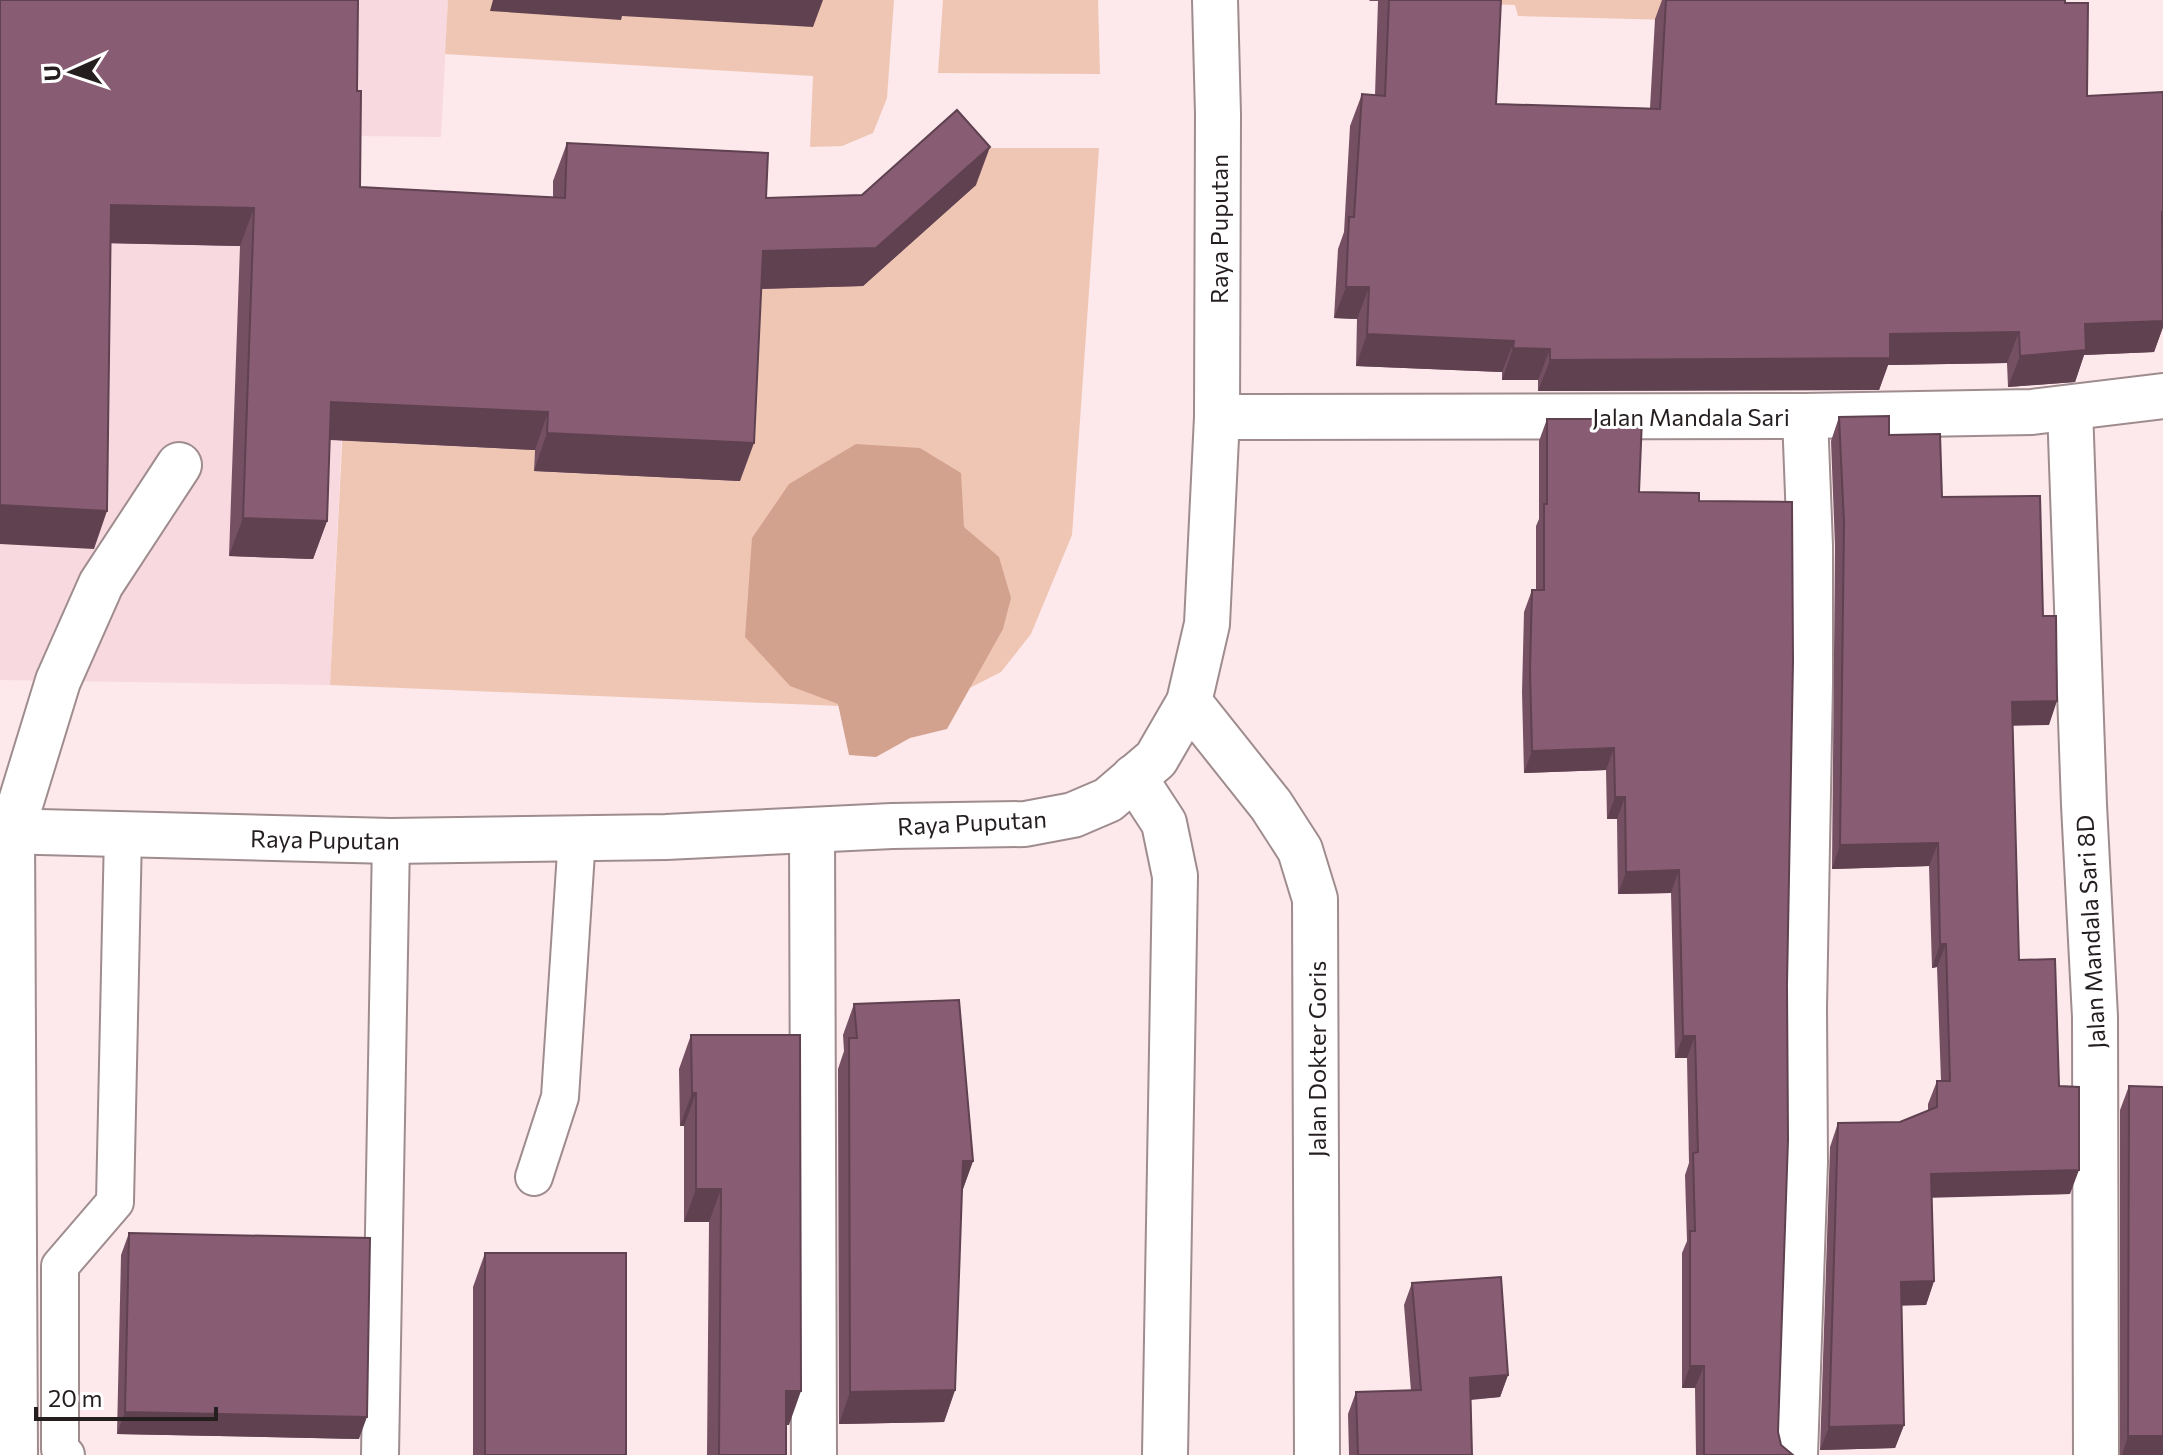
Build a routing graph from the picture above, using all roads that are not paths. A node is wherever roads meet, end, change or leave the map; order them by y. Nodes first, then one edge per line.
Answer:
1 (1215, 0) edge
2 (2163, 396) edge
3 (2070, 408) junction
4 (1805, 416) junction
5 (1217, 417) junction
6 (179, 465) dead end
7 (1189, 702) junction
8 (1134, 777) junction
9 (812, 830) junction
10 (6, 831) edge
11 (123, 834) junction
12 (577, 837) junction
13 (391, 841) junction
14 (534, 1177) dead end
15 (15, 1455) edge
16 (66, 1455) edge
17 (380, 1455) edge
18 (814, 1455) edge
19 (1165, 1455) edge
20 (1317, 1455) edge
21 (1795, 1455) edge
22 (2096, 1455) edge

1 - 5 street, Raya Puputan
2 - 3 street, Jalan Mandala Sari
3 - 4 street, Jalan Mandala Sari
3 - 22 street, Jalan Mandala Sari 8D
4 - 5 street, Jalan Mandala Sari
4 - 21 street
5 - 7 street, Raya Puputan
6 - 10 street
7 - 8 street, Raya Puputan
7 - 20 street, Jalan Dokter Goris
8 - 9 street, Raya Puputan
8 - 19 street
9 - 12 street, Raya Puputan
9 - 18 street
10 - 11 street, Raya Puputan
10 - 15 street
11 - 13 street, Raya Puputan
11 - 16 lane
12 - 13 street, Raya Puputan
12 - 14 lane
13 - 17 lane

